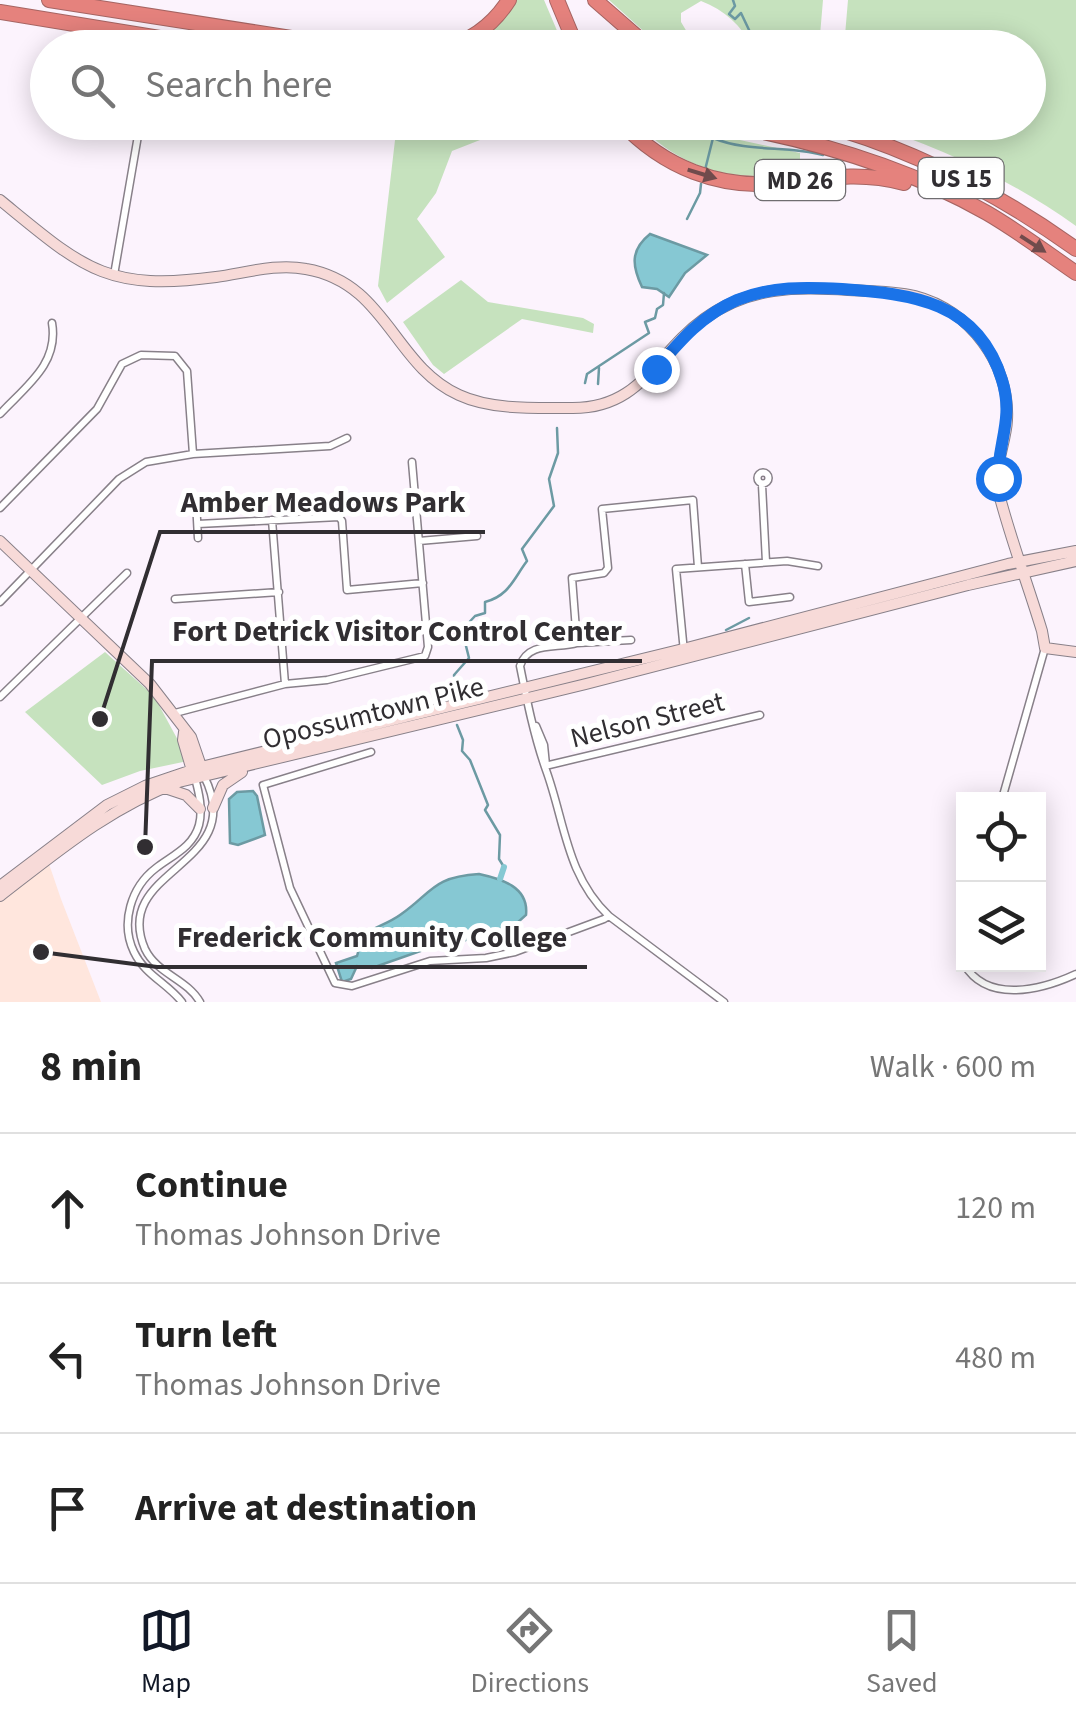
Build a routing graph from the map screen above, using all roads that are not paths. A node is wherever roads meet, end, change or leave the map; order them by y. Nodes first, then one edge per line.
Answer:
1 (49, 0) edge
2 (508, 0) edge
3 (557, 0) edge
4 (595, 0) edge
5 (0, 12) edge
6 (111, 30) edge
7 (240, 30) edge
8 (482, 30) edge
9 (570, 30) edge
10 (629, 30) edge
11 (137, 140) edge
12 (642, 140) edge
13 (795, 140) edge
14 (870, 140) edge
15 (0, 200) edge
16 (990, 214) junction
17 (1076, 249) edge
18 (1076, 273) edge
19 (114, 276) junction
20 (52, 323) dead end
21 (0, 414) edge
22 (346, 438) dead end
23 (193, 454) junction
24 (412, 462) dead end
25 (762, 485) dead end
26 (196, 501) dead end
27 (0, 508) edge
28 (272, 520) junction
29 (198, 524) junction
30 (477, 536) dead end
31 (198, 538) dead end
32 (419, 540) junction
33 (0, 542) edge
34 (1076, 551) edge
35 (766, 562) junction
36 (1076, 562) edge
37 (745, 564) junction
38 (818, 566) dead end
39 (698, 567) junction
40 (1022, 567) junction
41 (30, 571) junction
42 (127, 573) dead end
43 (422, 584) junction
44 (278, 592) junction
45 (175, 598) dead end
46 (790, 598) dead end
47 (0, 602) edge
48 (749, 602) junction
49 (750, 616) dead end
50 (82, 620) junction
51 (630, 640) dead end
52 (577, 642) junction
53 (1045, 648) junction
54 (1076, 652) edge
55 (685, 654) junction
56 (285, 684) junction
57 (526, 694) junction
58 (0, 697) edge
59 (174, 713) junction
60 (760, 714) dead end
61 (371, 752) dead end
62 (261, 762) junction
63 (545, 766) junction
64 (198, 773) junction
65 (164, 788) junction
66 (1004, 792) edge
67 (214, 808) junction
68 (200, 809) junction
69 (160, 866) junction
70 (168, 878) junction
71 (0, 886) edge
72 (0, 896) edge
73 (609, 916) junction
74 (969, 972) edge
75 (1076, 974) edge
76 (182, 1002) edge
77 (200, 1002) edge
78 (724, 1002) edge

1 - 7 highway
2 - 8 highway
3 - 9 highway
4 - 10 highway
5 - 6 highway
11 - 19 street
12 -> 16 highway, MD 26
13 - 16 highway, US 15
14 - 17 highway, US 15
15 - 19 main road
16 -> 18 highway, US 15
19 - 40 main road
20 - 21 street
22 - 23 street
23 - 27 street
23 - 41 street
24 - 32 street
25 - 35 street
26 - 29 street
28 - 29 street
28 - 43 street
28 - 44 street
29 - 31 street
30 - 32 street
32 - 43 street
33 - 41 main road
34 - 40 main road, Opossumtown Pike
35 - 37 street
35 - 38 street
36 - 40 main road, Opossumtown Pike
37 - 39 street
37 - 48 street
39 - 52 street
39 - 55 street
40 - 53 main road
40 - 55 main road, Opossumtown Pike
41 - 47 street
41 - 50 main road
42 - 50 street
43 - 56 street
44 - 45 street
44 - 56 street
46 - 48 street
48 - 49 street
50 - 58 street
50 - 59 main road
51 - 52 street
52 - 57 street
53 - 54 main road
53 - 66 street
55 - 57 main road, Opossumtown Pike
56 - 59 street
57 - 62 main road, Opossumtown Pike
57 - 63 street
57 - 64 main road, Opossumtown Pike
59 - 64 main road
60 - 63 street, Nelson Street
61 - 73 street
62 - 64 main road, Opossumtown Pike
62 - 67 main road
63 - 73 street
64 - 65 main road, Opossumtown Pike
64 - 67 street
64 - 68 street
64 - 71 main road, Opossumtown Pike
65 - 68 main road
65 - 72 main road, Opossumtown Pike
67 - 70 street
68 - 69 street
69 - 70 street
69 - 76 street
70 - 77 street
73 - 78 street
74 - 75 street

